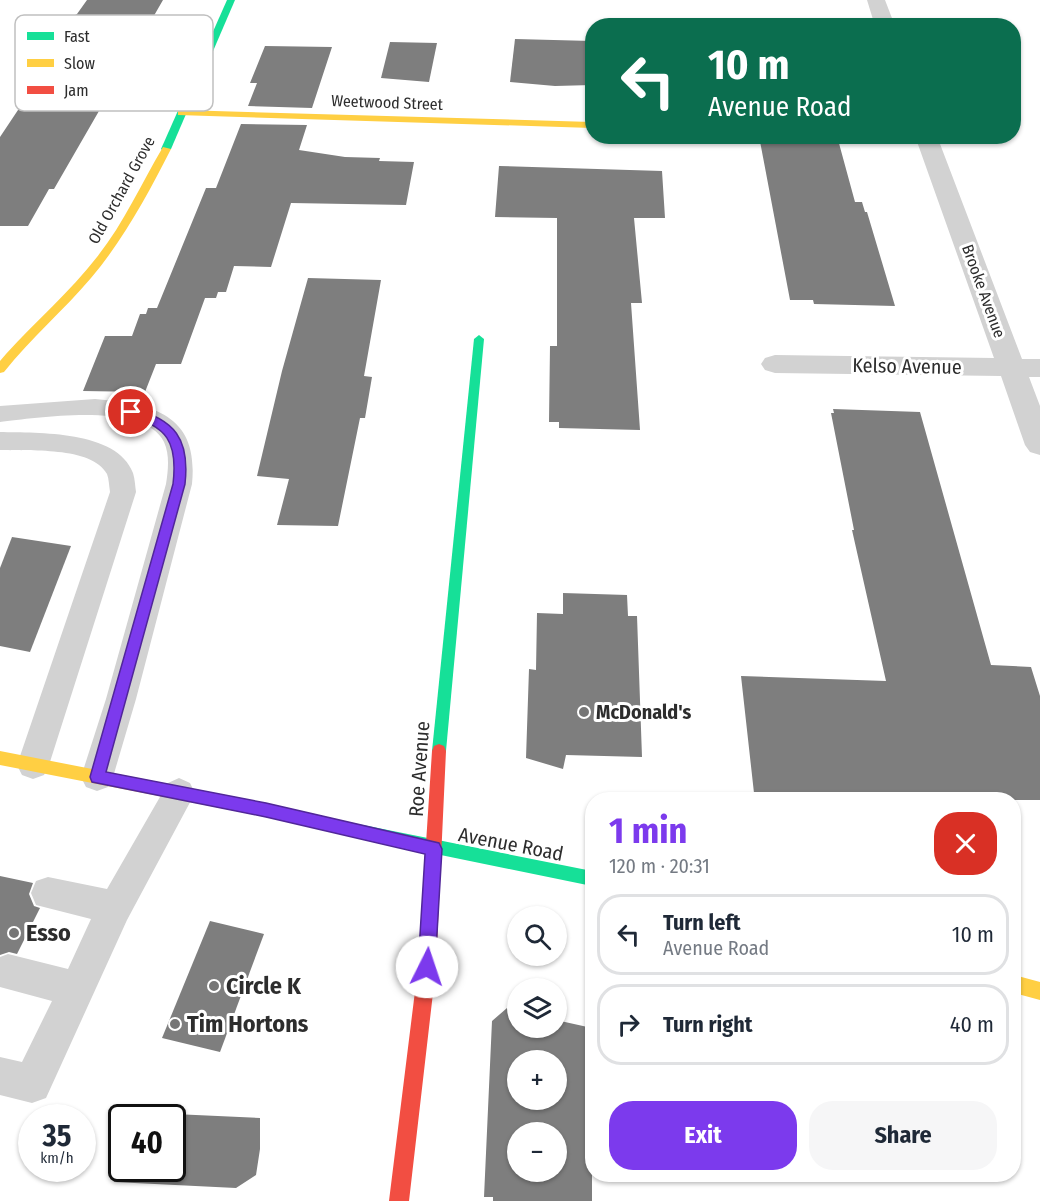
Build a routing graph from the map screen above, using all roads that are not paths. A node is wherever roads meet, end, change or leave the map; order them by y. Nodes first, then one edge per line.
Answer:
1 (231, 0) edge
2 (876, 0) edge
3 (882, 18) edge
4 (213, 41) edge
5 (181, 113) joint
6 (585, 125) edge
7 (929, 144) edge
8 (479, 339) dead end
9 (775, 364) dead end
10 (1026, 368) edge
11 (0, 369) edge
12 (0, 414) edge
13 (0, 441) edge
14 (1040, 445) edge
15 (0, 758) edge
16 (33, 765) junction
17 (97, 777) junction
18 (179, 793) junction
19 (434, 849) junction
20 (585, 878) edge
21 (48, 893) dead end
22 (115, 908) junction
23 (8, 972) dead end
24 (1021, 986) edge
25 (77, 989) junction
26 (1040, 992) edge
27 (0, 1076) edge
28 (399, 1201) edge

1 - 4 street, Old Orchard Grove
2 - 3 street
5 - 6 street, Weetwood Street
5 - 11 street, Old Orchard Grove
7 - 10 street, Brooke Avenue
8 - 19 street, Roe Avenue
9 - 10 street, Kelso Avenue
10 - 14 street, Brooke Avenue
12 - 17 lane
13 - 16 lane
15 - 16 street, Avenue Road
16 - 17 street, Avenue Road
17 - 18 street, Avenue Road
18 - 19 street, Avenue Road
18 - 22 lane
19 - 20 street, Avenue Road
19 - 28 street, Roe Avenue
21 - 22 lane
22 - 25 lane
23 - 25 lane
24 - 26 street
25 - 27 lane

